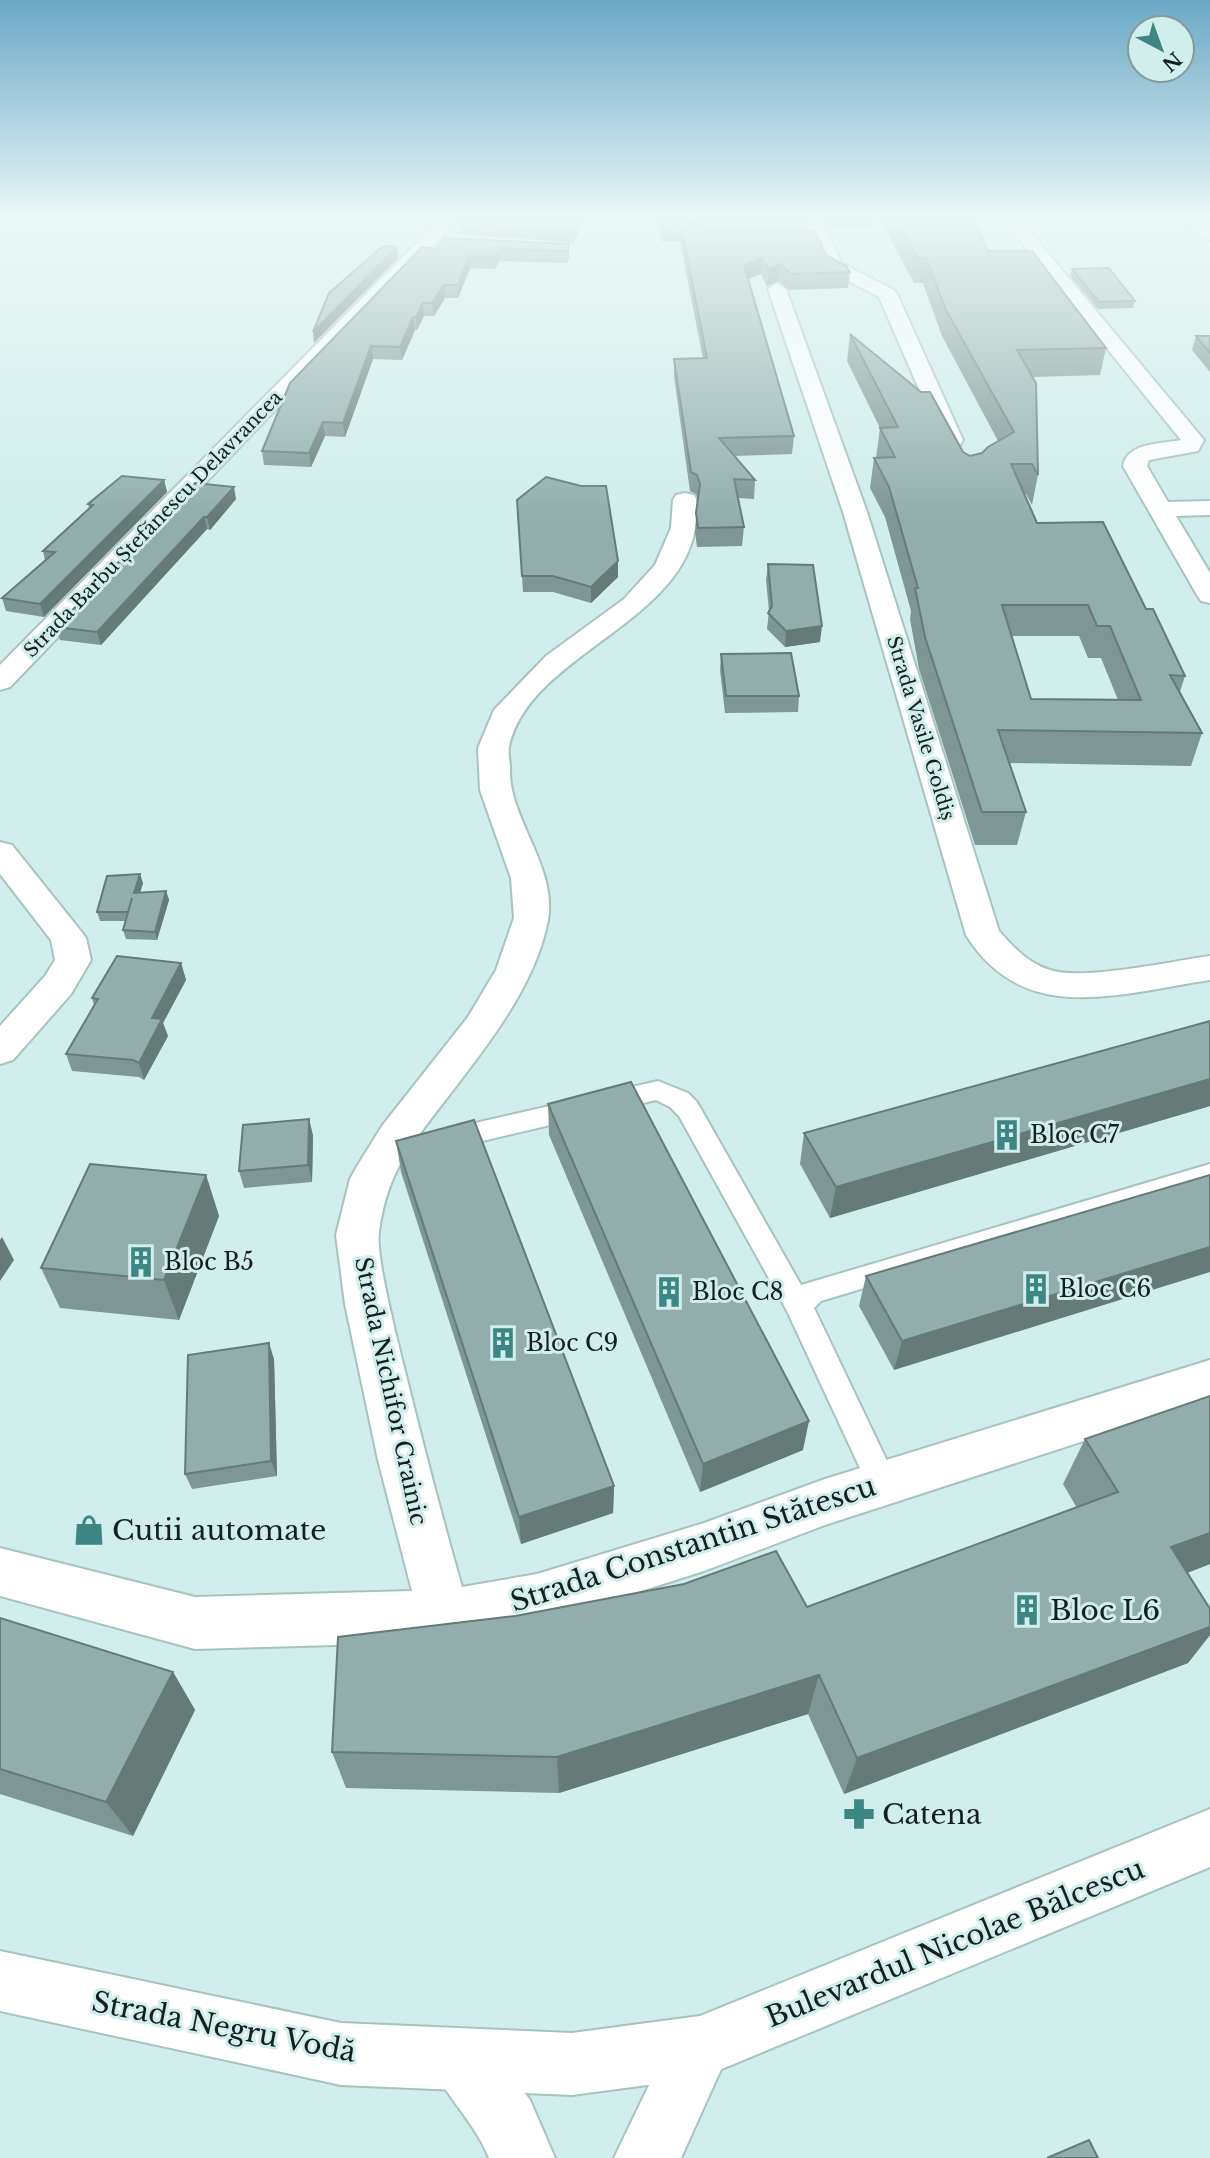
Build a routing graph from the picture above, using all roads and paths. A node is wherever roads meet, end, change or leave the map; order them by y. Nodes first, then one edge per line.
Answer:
1 (354, 317) edge
2 (787, 317) edge
3 (897, 317) edge
4 (1091, 317) edge
5 (962, 463) edge
6 (685, 499) dead end
7 (1210, 508) edge
8 (1159, 509) junction
9 (1210, 595) edge
10 (0, 681) edge
11 (0, 852) edge
12 (1210, 968) edge
13 (0, 1050) edge
14 (385, 1154) junction
15 (1210, 1174) edge
16 (798, 1305) junction
17 (1210, 1380) edge
18 (883, 1484) junction
19 (0, 1572) edge
20 (444, 1616) junction
21 (1210, 1839) edge
22 (0, 1982) edge
23 (700, 2047) junction
24 (461, 2060) junction
25 (522, 2158) edge
26 (648, 2158) edge

1 - 10 street, Strada Barbu Ștefănescu Delavrancea
2 - 12 street, Strada Vasile Goldiș
3 - 5 street
4 - 8 street
6 - 14 street, Strada Nichifor Crainic
7 - 8 street
8 - 9 street
11 - 13 street
14 - 16 lane
14 - 20 street, Strada Nichifor Crainic
15 - 16 lane
16 - 18 lane
17 - 18 street, Strada Constantin Stătescu
18 - 20 street, Strada Constantin Stătescu
19 - 20 street, Strada Constantin Stătescu
21 - 23 street, Bulevardul Nicolae Bălcescu
22 - 24 street, Strada Negru Vodă
23 - 24 street, Strada Negru Vodă
23 - 26 street
24 - 25 street

